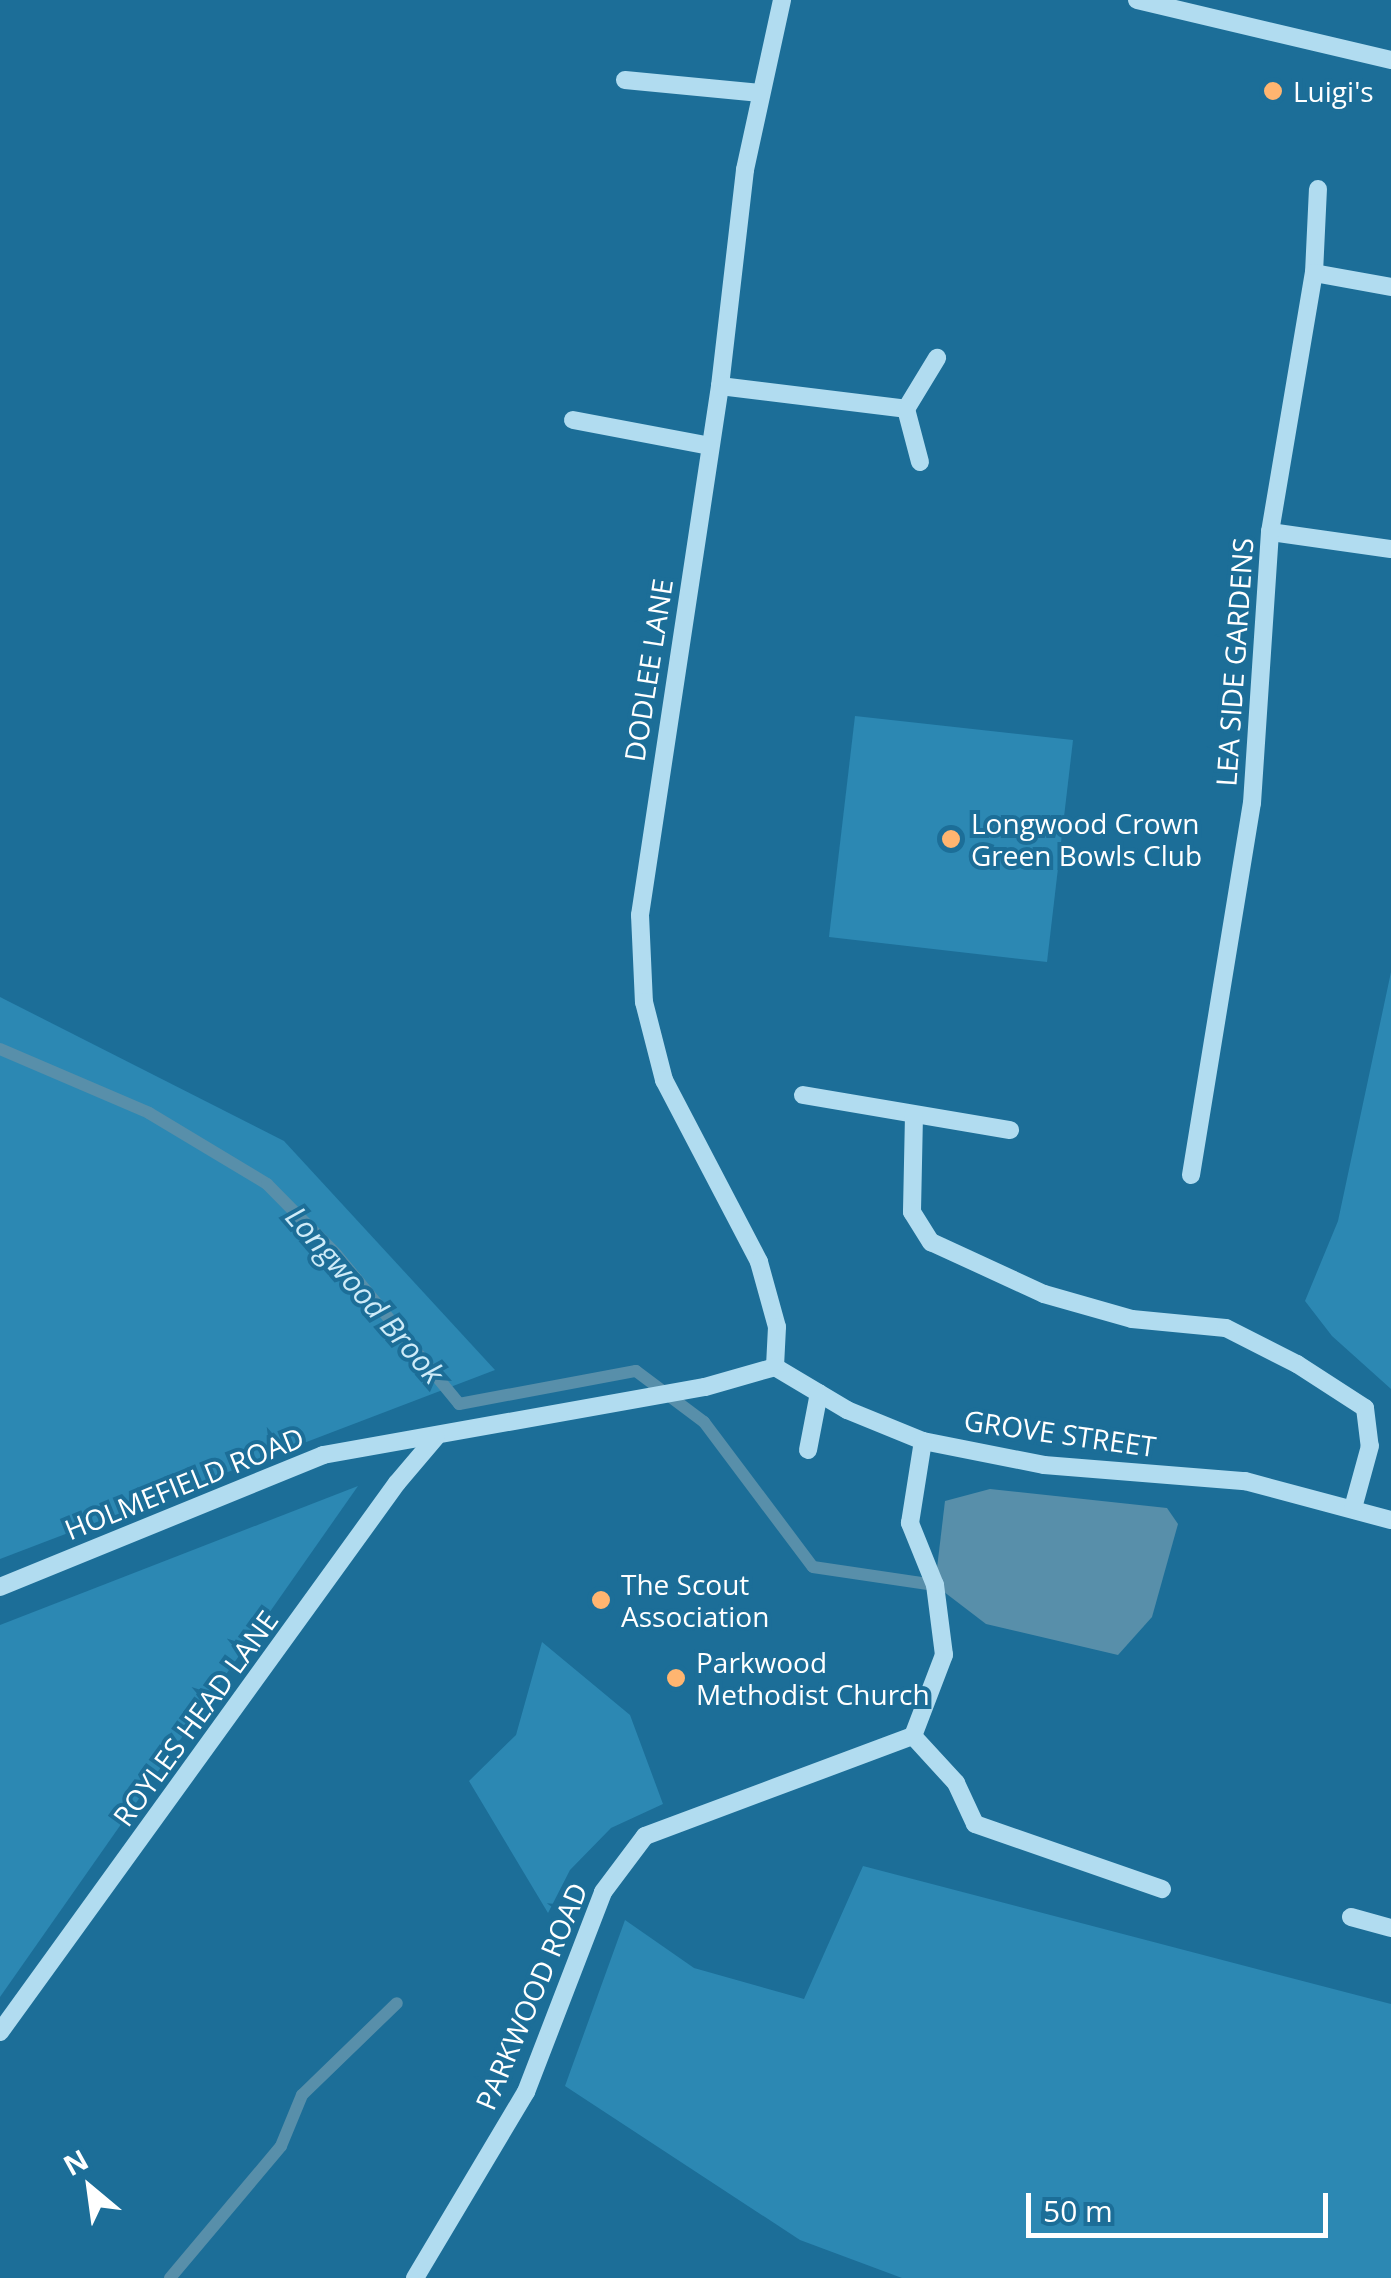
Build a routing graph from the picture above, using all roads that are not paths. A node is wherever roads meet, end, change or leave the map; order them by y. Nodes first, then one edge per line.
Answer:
1 (782, 0) edge
2 (1137, 0) edge
3 (1391, 60) edge
4 (624, 80) dead end
5 (760, 93) junction
6 (1318, 189) dead end
7 (1314, 273) junction
8 (1391, 287) edge
9 (937, 358) dead end
10 (720, 386) junction
11 (906, 410) junction
12 (573, 420) dead end
13 (710, 446) junction
14 (920, 462) dead end
15 (1270, 532) junction
16 (1391, 549) edge
17 (803, 1096) dead end
18 (914, 1115) junction
19 (1010, 1130) dead end
20 (1190, 1174) dead end
21 (775, 1366) junction
22 (819, 1393) junction
23 (436, 1438) junction
24 (923, 1441) junction
25 (808, 1450) dead end
26 (1353, 1508) junction
27 (1391, 1520) edge
28 (0, 1587) edge
29 (913, 1736) junction
30 (1162, 1889) dead end
31 (1351, 1917) dead end
32 (1391, 1928) edge
33 (0, 2032) edge
34 (415, 2278) edge

1 - 5 street, DODLEE LANE
2 - 3 street
4 - 5 street
5 - 10 street, DODLEE LANE
6 - 7 street, LEA SIDE GARDENS
7 - 8 street
7 - 15 street, LEA SIDE GARDENS
9 - 11 street
10 - 11 street
10 - 13 street, DODLEE LANE
11 - 14 street
12 - 13 street
13 - 21 street, DODLEE LANE
15 - 16 street
15 - 20 street, LEA SIDE GARDENS
17 - 18 street
18 - 19 street
18 - 26 street
21 - 22 street, GROVE STREET
21 - 23 street, HOLMEFIELD ROAD
22 - 24 street, GROVE STREET
22 - 25 street
23 - 28 street, HOLMEFIELD ROAD
23 - 33 street, ROYLES HEAD LANE
24 - 26 street, GROVE STREET
24 - 29 street
26 - 27 street, GROVE STREET
29 - 30 street
29 - 34 street, PARKWOOD ROAD
31 - 32 street

